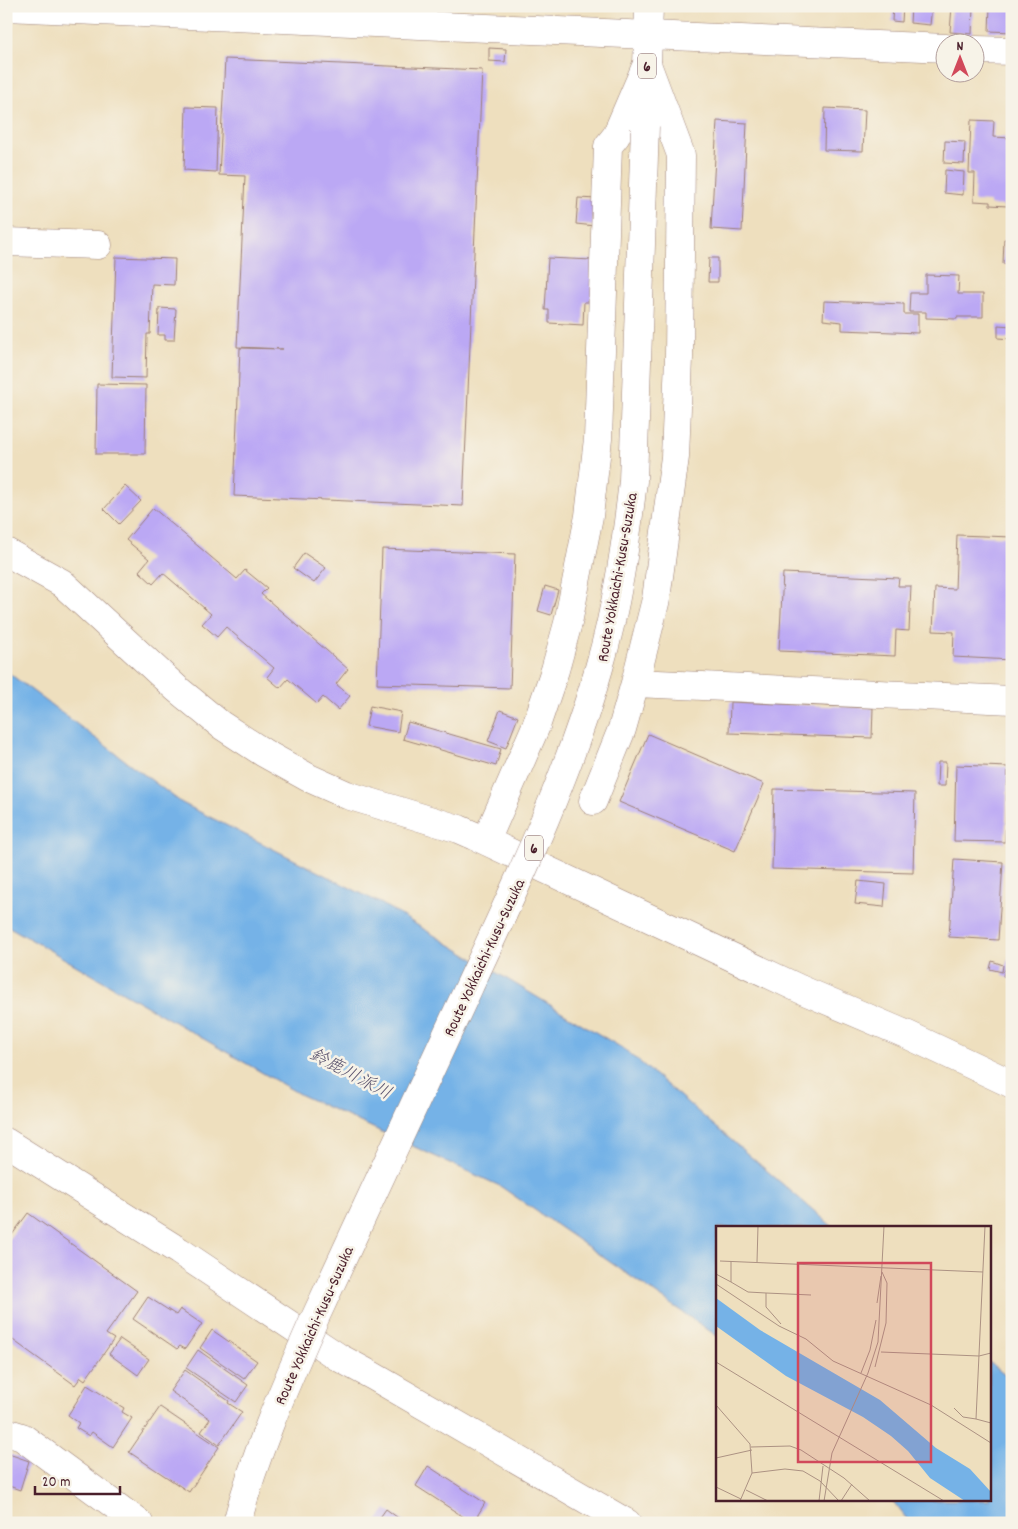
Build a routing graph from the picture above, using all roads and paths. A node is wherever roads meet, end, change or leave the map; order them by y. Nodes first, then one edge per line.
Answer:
1 (649, 6) edge
2 (6, 7) edge
3 (648, 35) junction
4 (936, 48) edge
5 (986, 50) edge
6 (1012, 51) edge
7 (647, 64) junction
8 (6, 242) edge
9 (98, 245) dead end
10 (6, 552) edge
11 (636, 683) junction
12 (1012, 700) edge
13 (592, 801) dead end
14 (486, 841) junction
15 (1012, 1084) edge
16 (6, 1142) edge
17 (6, 1432) edge
18 (139, 1523) edge
19 (237, 1523) edge
20 (627, 1523) edge

1 - 3 street, Route Yokkaichi-Kusu-Suzuka / 6
2 - 3 street
3 - 4 street
3 - 7 street, Route Yokkaichi-Kusu-Suzuka / 6
5 - 6 street
7 - 11 street
7 - 14 street
7 - 19 street, Route Yokkaichi-Kusu-Suzuka / 6, bridge
8 - 9 street
10 - 14 street
11 - 12 street
11 - 13 street
14 - 15 street
16 - 20 street
17 - 18 street

